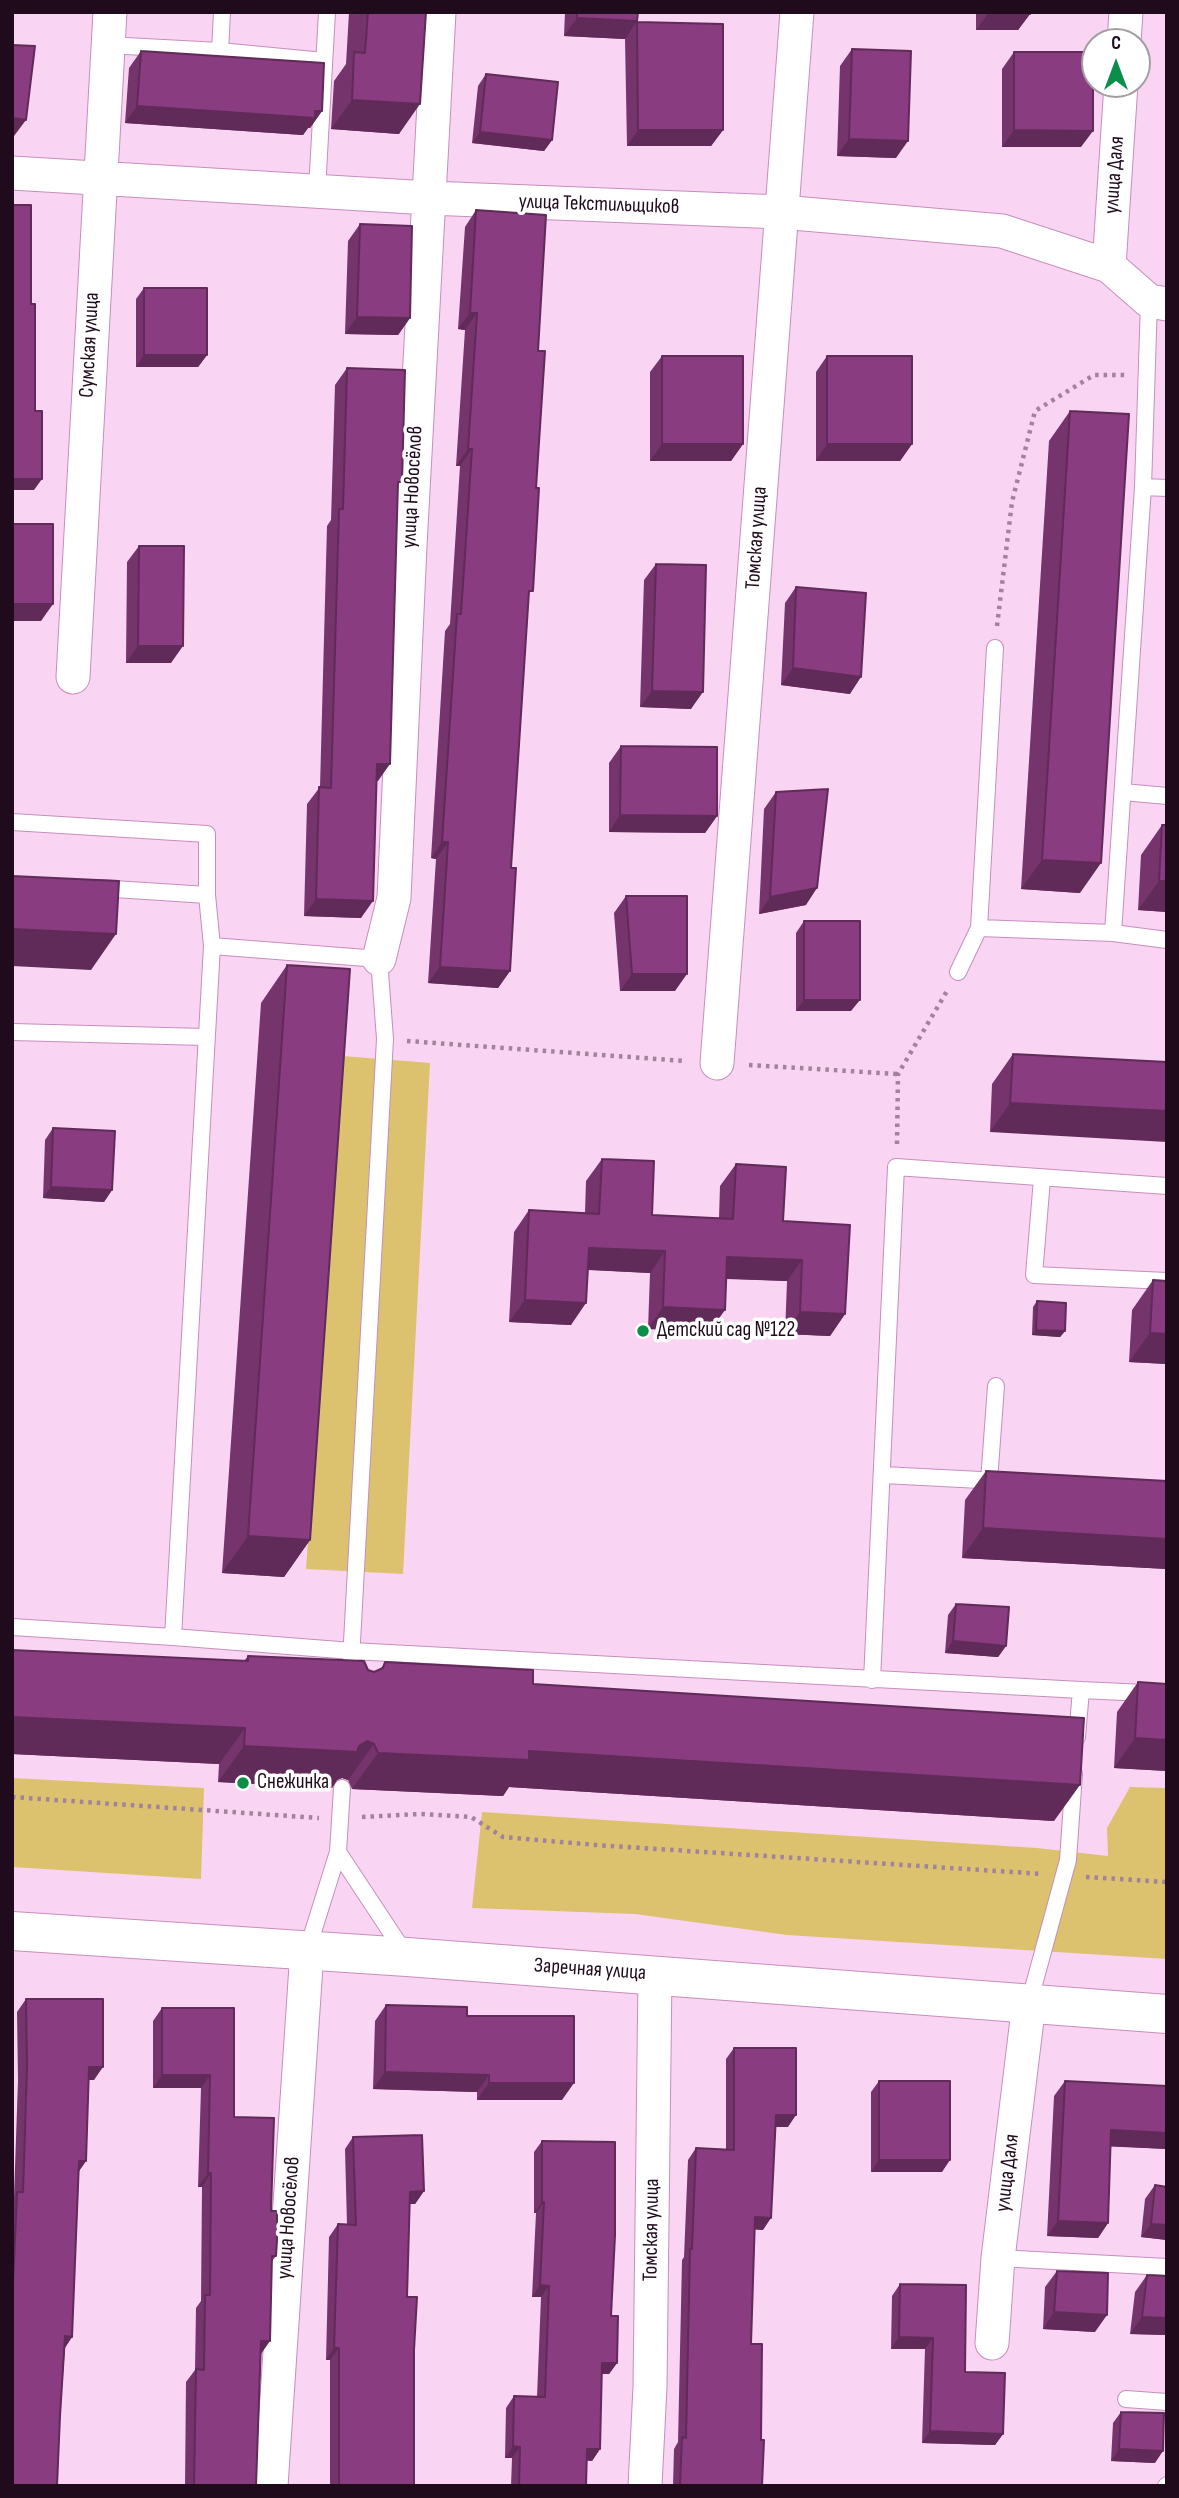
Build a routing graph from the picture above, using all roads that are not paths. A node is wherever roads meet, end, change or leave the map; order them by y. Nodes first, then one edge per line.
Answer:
1 (110, 12) edge
2 (222, 12) edge
3 (327, 12) edge
4 (439, 12) edge
5 (797, 12) edge
6 (107, 45) junction
7 (220, 51) junction
8 (324, 61) junction
9 (1120, 98) edge
10 (12, 173) edge
11 (99, 179) junction
12 (317, 190) junction
13 (429, 198) junction
14 (781, 212) junction
15 (1109, 267) junction
16 (1158, 302) edge
17 (1143, 487) junction
18 (1167, 488) edge
19 (995, 648) road end
20 (73, 677) dead end
21 (1123, 792) junction
22 (1167, 796) edge
23 (12, 822) edge
24 (82, 887) edge
25 (207, 895) junction
26 (979, 928) junction
27 (1113, 933) junction
28 (1167, 940) edge
29 (212, 946) junction
30 (379, 959) junction
31 (958, 972) road end
32 (12, 1031) edge
33 (205, 1037) junction
34 (718, 1063) road end
35 (1042, 1178) junction
36 (1167, 1186) edge
37 (1167, 1281) edge
38 (996, 1386) dead end
39 (883, 1475) junction
40 (989, 1481) junction
41 (1014, 1482) edge
42 (12, 1627) edge
43 (173, 1637) junction
44 (352, 1651) junction
45 (350, 1674) edge
46 (872, 1680) junction
47 (1081, 1690) junction
48 (1167, 1694) edge
49 (342, 1788) edge
50 (338, 1852) junction
51 (12, 1931) edge
52 (307, 1951) junction
53 (407, 1957) junction
54 (655, 1975) junction
55 (1029, 2003) junction
56 (1167, 2014) edge
57 (998, 2259) junction
58 (1167, 2267) edge
59 (992, 2343) dead end
60 (1126, 2399) dead end
61 (1167, 2402) edge
62 (271, 2486) edge
63 (645, 2486) edge

1 - 6 street, Сумская улица
2 - 7 lane
3 - 8 lane
4 - 13 street, улица Новосёлов
5 - 14 street, Томская улица
6 - 7 lane
6 - 11 street, Сумская улица
7 - 8 lane
8 - 12 lane
9 - 15 street, улица Даля
10 - 11 street, улица Текстильщиков
11 - 12 street, улица Текстильщиков
11 - 20 street, Сумская улица
12 - 13 street, улица Текстильщиков
13 - 14 street, улица Текстильщиков
13 - 30 street, улица Новосёлов
14 - 15 street, улица Текстильщиков
14 - 34 street, Томская улица
15 - 16 street, улица Текстильщиков
16 - 17 lane
17 - 18 lane
17 - 21 lane
19 - 26 lane
21 - 22 lane
21 - 27 lane
23 - 25 lane
24 - 25 lane
25 - 29 lane
26 - 27 lane
26 - 31 lane
27 - 28 lane
29 - 30 lane
29 - 33 lane
30 - 44 lane
32 - 33 lane
33 - 43 lane
35 - 36 lane
35 - 37 lane
35 - 39 lane
38 - 40 lane
39 - 40 lane
39 - 46 lane
40 - 41 lane
42 - 43 lane
43 - 44 lane
44 - 45 lane
44 - 46 lane
46 - 47 lane
47 - 48 lane
47 - 55 lane
49 - 50 lane
50 - 52 lane
50 - 53 lane
51 - 52 street, Заречная улица
52 - 53 street, Заречная улица
52 - 62 street, улица Новосёлов
53 - 54 street, Заречная улица
54 - 55 street, Заречная улица
54 - 63 street, Томская улица
55 - 56 street, Заречная улица
55 - 57 street, улица Даля
57 - 58 lane
57 - 59 street, улица Даля
60 - 61 lane

